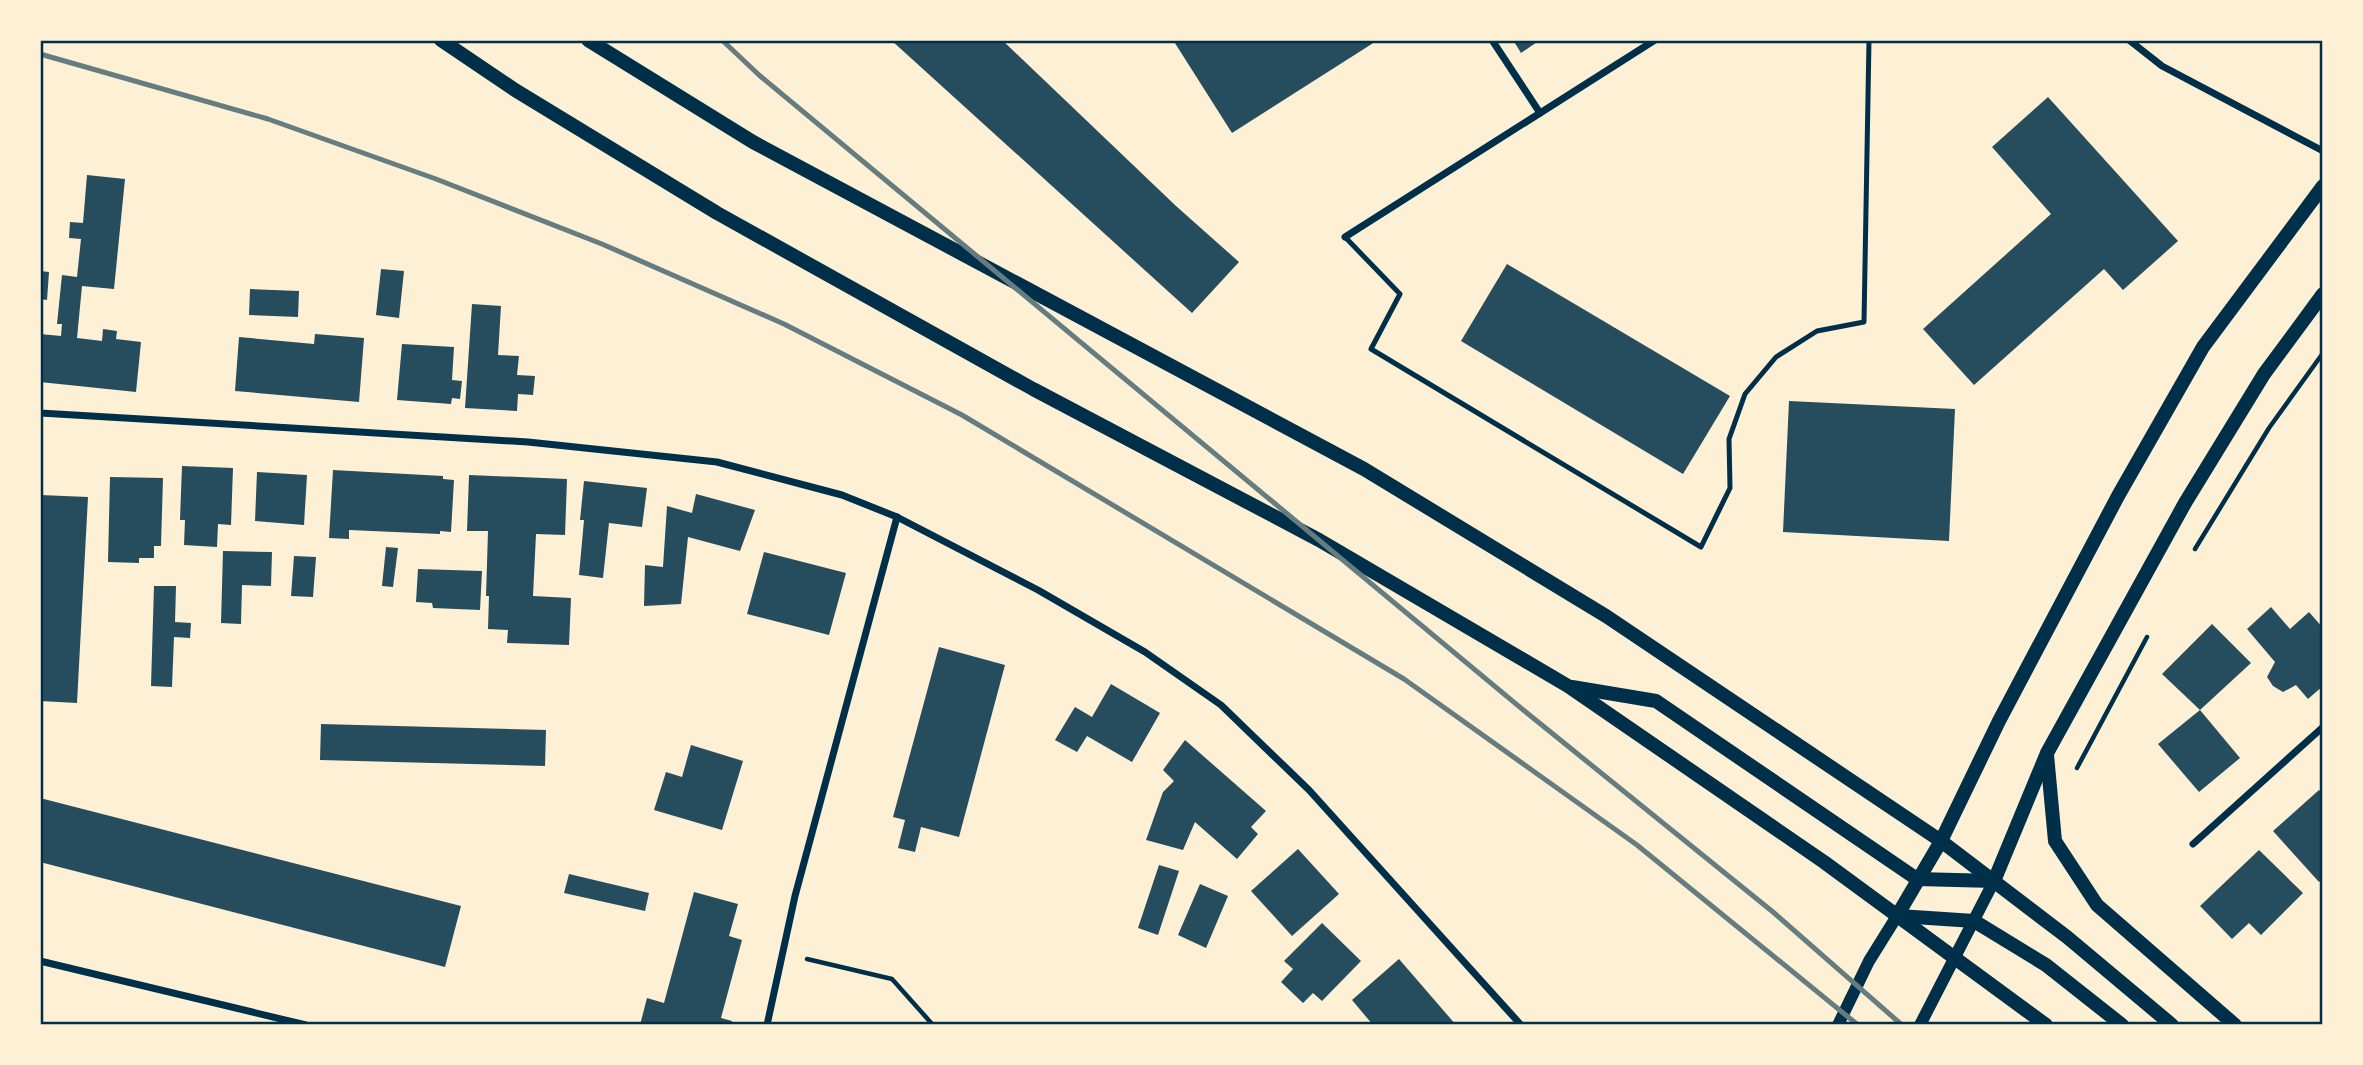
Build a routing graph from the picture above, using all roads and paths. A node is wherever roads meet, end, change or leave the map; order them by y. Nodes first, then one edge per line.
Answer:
1 (441, 40) edge
2 (588, 40) edge
3 (1492, 40) edge
4 (1655, 40) edge
5 (1869, 40) edge
6 (2129, 40) edge
7 (1540, 113) junction
8 (2323, 151) edge
9 (2323, 186) edge
10 (1345, 237) joint
11 (2323, 294) edge
12 (2323, 353) edge
13 (40, 413) edge
14 (897, 517) junction
15 (2190, 558) dead end
16 (2152, 628) dead end
17 (1568, 686) junction
18 (2323, 727) edge
19 (2047, 754) junction
20 (2053, 814) junction
21 (1941, 841) junction
22 (2193, 844) dead end
23 (1917, 879) junction
24 (1994, 881) junction
25 (1897, 916) junction
26 (1974, 921) junction
27 (783, 953) junction
28 (1955, 957) junction
29 (40, 961) edge
30 (306, 1025) edge
31 (767, 1025) edge
32 (933, 1025) edge
33 (1521, 1025) edge
34 (1838, 1025) edge
35 (1920, 1025) edge
36 (2046, 1025) edge
37 (2122, 1025) edge
38 (2172, 1025) edge
39 (2235, 1025) edge

1 - 17 main road
2 - 21 main road
3 - 7 street
4 - 7 street
5 - 10 lane
6 - 8 street
7 - 10 street
9 - 21 main road
11 - 19 main road
12 - 15 path
13 - 14 street
14 - 27 street
14 - 33 street
16 - 20 path
17 - 23 main road
17 - 25 main road
18 - 22 street
19 - 20 main road
19 - 24 main road
20 - 39 main road
21 - 23 main road
21 - 24 main road
23 - 24 main road
23 - 25 main road
24 - 26 street
24 - 38 main road
25 - 26 main road
25 - 28 main road
25 - 34 street
26 - 28 street
26 - 37 main road
27 - 31 street
27 - 32 path
28 - 35 street
28 - 36 main road
29 - 30 street

